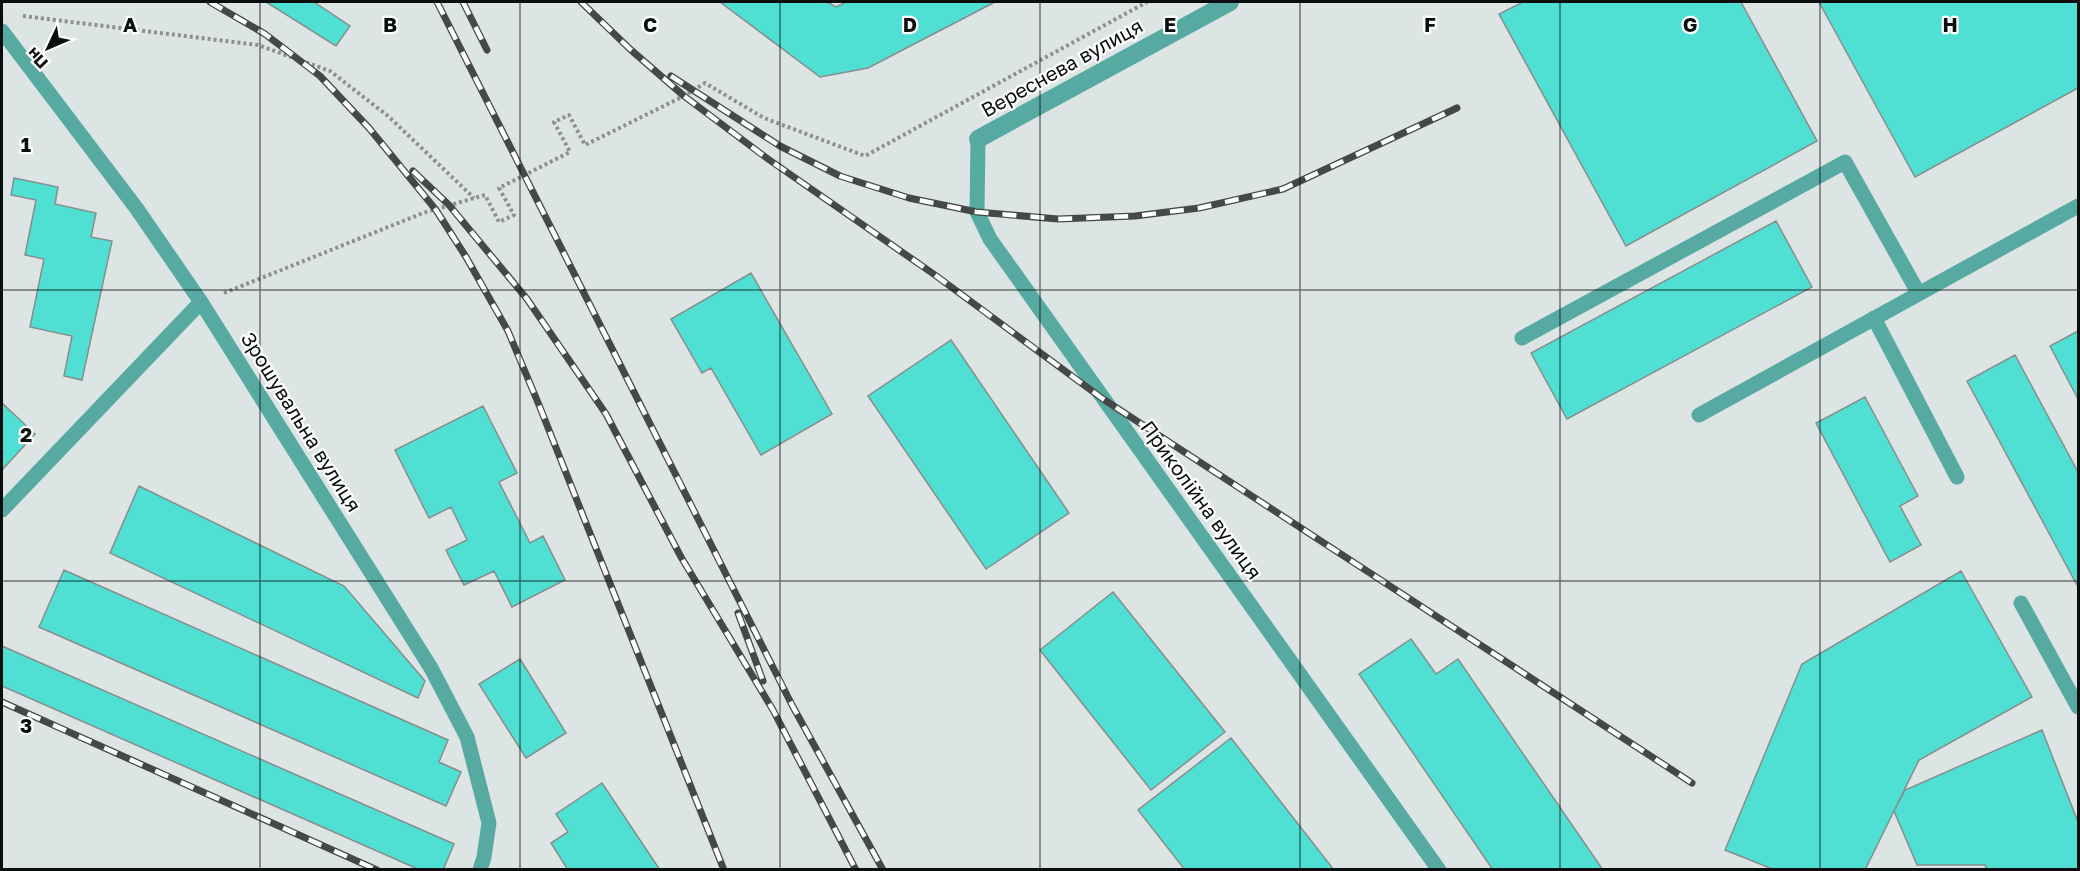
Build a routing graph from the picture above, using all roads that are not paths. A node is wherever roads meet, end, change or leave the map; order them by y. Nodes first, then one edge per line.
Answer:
1 (1230, 2) edge
2 (2, 31) edge
3 (978, 139) joint
4 (2079, 206) edge
5 (1919, 294) junction
6 (201, 302) junction
7 (1874, 318) junction
8 (1522, 338) dead end
9 (1699, 415) dead end
10 (1957, 477) dead end
11 (2, 510) edge
12 (2021, 603) dead end
13 (2079, 707) edge
14 (480, 870) edge
15 (1439, 870) edge

1 - 3 street, Вереснева вулиця
2 - 6 lane, Зрошувальна вулиця
3 - 15 lane, Приколійна вулиця
4 - 5 lane
5 - 7 lane
5 - 8 lane
6 - 11 lane
6 - 14 lane, Зрошувальна вулиця
7 - 9 lane
7 - 10 lane
12 - 13 lane

